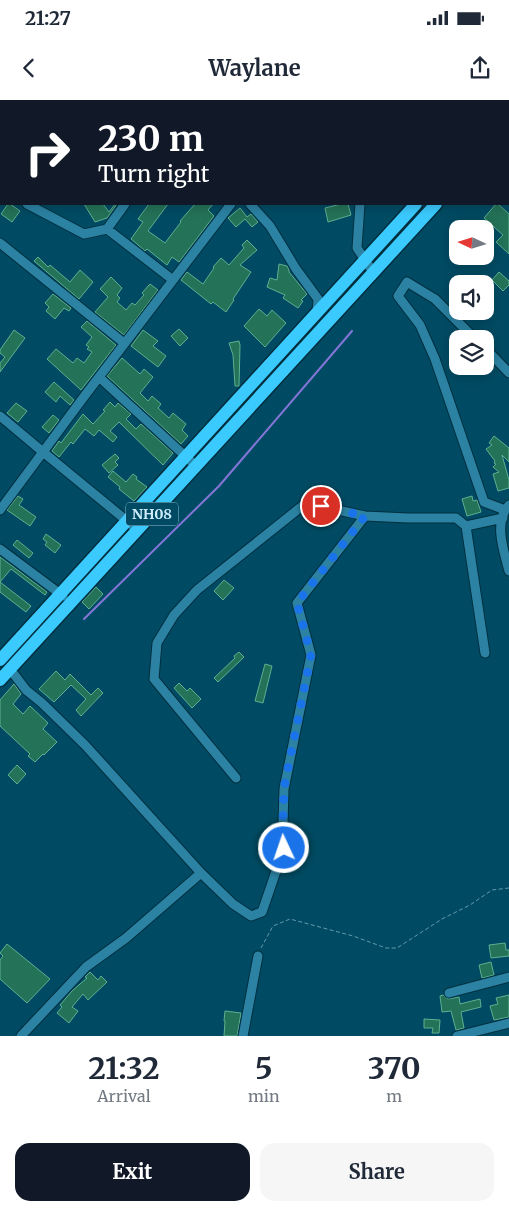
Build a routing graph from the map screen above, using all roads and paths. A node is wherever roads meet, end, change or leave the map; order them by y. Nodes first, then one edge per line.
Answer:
1 (29, 205) edge
2 (124, 205) edge
3 (230, 205) edge
4 (251, 205) edge
5 (360, 205) edge
6 (415, 205) edge
7 (435, 205) edge
8 (106, 229) junction
9 (0, 243) edge
10 (365, 260) junction
11 (373, 272) junction
12 (173, 280) junction
13 (316, 313) junction
14 (466, 330) edge
15 (124, 343) junction
16 (303, 348) junction
17 (494, 357) edge
18 (276, 358) junction
19 (509, 373) edge
20 (99, 377) junction
21 (0, 416) edge
22 (43, 452) junction
23 (185, 457) junction
24 (196, 466) junction
25 (0, 510) edge
26 (505, 511) edge
27 (365, 516) junction
28 (127, 521) junction
29 (466, 526) junction
30 (138, 530) junction
31 (0, 549) edge
32 (509, 571) edge
33 (60, 593) junction
34 (72, 602) junction
35 (485, 653) dead end
36 (0, 660) edge
37 (10, 669) junction
38 (0, 680) edge
39 (236, 778) dead end
40 (201, 873) junction
41 (509, 888) edge
42 (258, 956) joint
43 (509, 977) edge
44 (449, 993) dead end
45 (509, 1023) edge
46 (21, 1036) edge
47 (243, 1036) edge
48 (457, 1036) edge

1 - 8 street
2 - 8 street
3 - 12 street
4 - 13 street
5 - 10 street
6 - 10 highway, NH08
7 - 11 highway, NH08
8 - 12 street
9 - 15 street
10 - 11 street
10 - 13 highway, NH08
11 - 16 highway, NH08
12 - 15 street
13 - 18 highway, NH08
14 - 26 street
15 - 20 street
16 - 18 highway, NH08
16 - 24 highway, NH08
17 - 19 street
18 - 23 highway, NH08
20 - 22 street
20 - 23 street
21 - 22 street
22 - 25 street
22 - 28 street
23 - 24 street
23 - 28 highway, NH08
24 - 30 highway, NH08
26 - 29 street
26 - 32 street
27 - 29 street
27 - 39 street
27 - 40 street
28 - 30 street
28 - 33 highway, NH08
29 - 35 street
30 - 34 highway, NH08
31 - 33 street
33 - 34 street
33 - 36 highway, NH08
34 - 37 highway, NH08
37 - 38 highway, NH08
37 - 40 street
40 - 46 street
41 - 42 path
42 - 47 street
43 - 44 street
45 - 48 street

